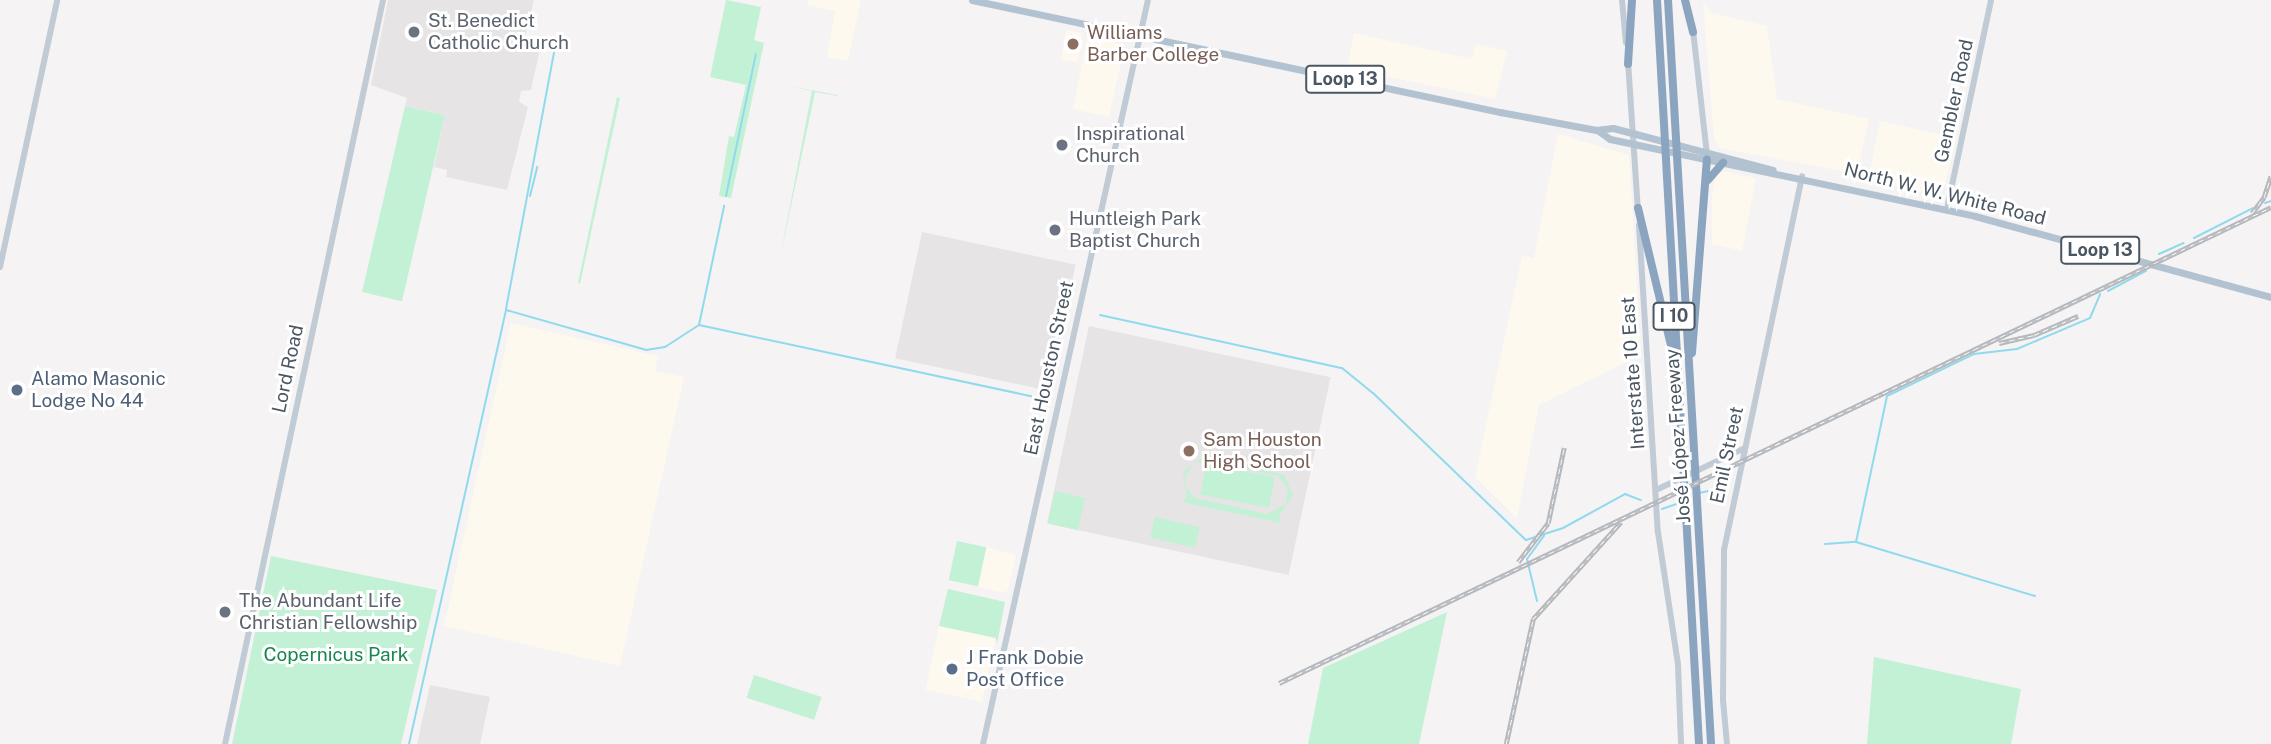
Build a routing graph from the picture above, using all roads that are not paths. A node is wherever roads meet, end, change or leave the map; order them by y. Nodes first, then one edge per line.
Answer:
1 (57, 0) edge
2 (383, 0) edge
3 (972, 0) edge
4 (1148, 0) edge
5 (1622, 0) edge
6 (1632, 0) edge
7 (1657, 0) edge
8 (1668, 0) edge
9 (1685, 0) edge
10 (1690, 0) edge
11 (1991, 0) edge
12 (1693, 32) junction
13 (1137, 35) junction
14 (1628, 64) junction
15 (1596, 130) junction
16 (1635, 133) junction
17 (1636, 144) junction
18 (1707, 150) junction
19 (1707, 160) junction
20 (1723, 163) junction
21 (1773, 170) junction
22 (1802, 176) junction
23 (1707, 183) junction
24 (1638, 208) junction
25 (1947, 209) junction
26 (0, 267) edge
27 (2271, 297) edge
28 (1677, 371) junction
29 (1689, 373) junction
30 (1745, 449) junction
31 (1730, 455) junction
32 (1741, 466) junction
33 (1657, 490) junction
34 (225, 744) edge
35 (983, 744) edge
36 (1681, 744) edge
37 (1699, 744) edge
38 (1711, 744) edge
39 (1727, 744) edge

1 - 26 main road
2 - 34 main road, Lord Road
3 - 13 main road, Loop 13
4 - 13 main road, East Houston Street
5 - 14 main road, Interstate 10 East
6 - 14 highway
7 - 28 highway, José López Freeway / I 10
8 - 29 highway, José López Freeway / I 10
9 - 12 highway
10 - 12 main road
11 - 25 main road, Gembler Road
12 - 18 main road
13 - 15 main road, Loop 13
13 - 35 main road, East Houston Street
14 - 16 main road, Interstate 10 East
15 - 16 main road, Loop 13
15 - 17 main road, Loop 13
16 - 17 main road, Interstate 10 East
16 - 18 main road, Loop 13
17 - 19 main road, North W. W. White Road / Loop 13
17 - 24 main road, Interstate 10 East
18 - 19 main road
18 - 21 main road, North W. W. White Road / Loop 13
19 - 20 main road, North W. W. White Road / Loop 13
19 - 23 highway
20 - 21 main road, North W. W. White Road / Loop 13
20 - 23 highway
21 - 22 main road, North W. W. White Road / Loop 13
22 - 25 main road, North W. W. White Road / Loop 13
22 - 30 main road, Emil Street
23 - 29 highway
24 - 28 highway
24 - 33 main road, Interstate 10 East
25 - 27 main road, North W. W. White Road / Loop 13
28 - 37 highway, José López Freeway / I 10
29 - 38 highway, José López Freeway / I 10
30 - 31 main road
30 - 32 main road, Emil Street
31 - 32 main road
31 - 33 main road
32 - 39 main road, Emil Street
33 - 36 main road, Interstate 10 East

